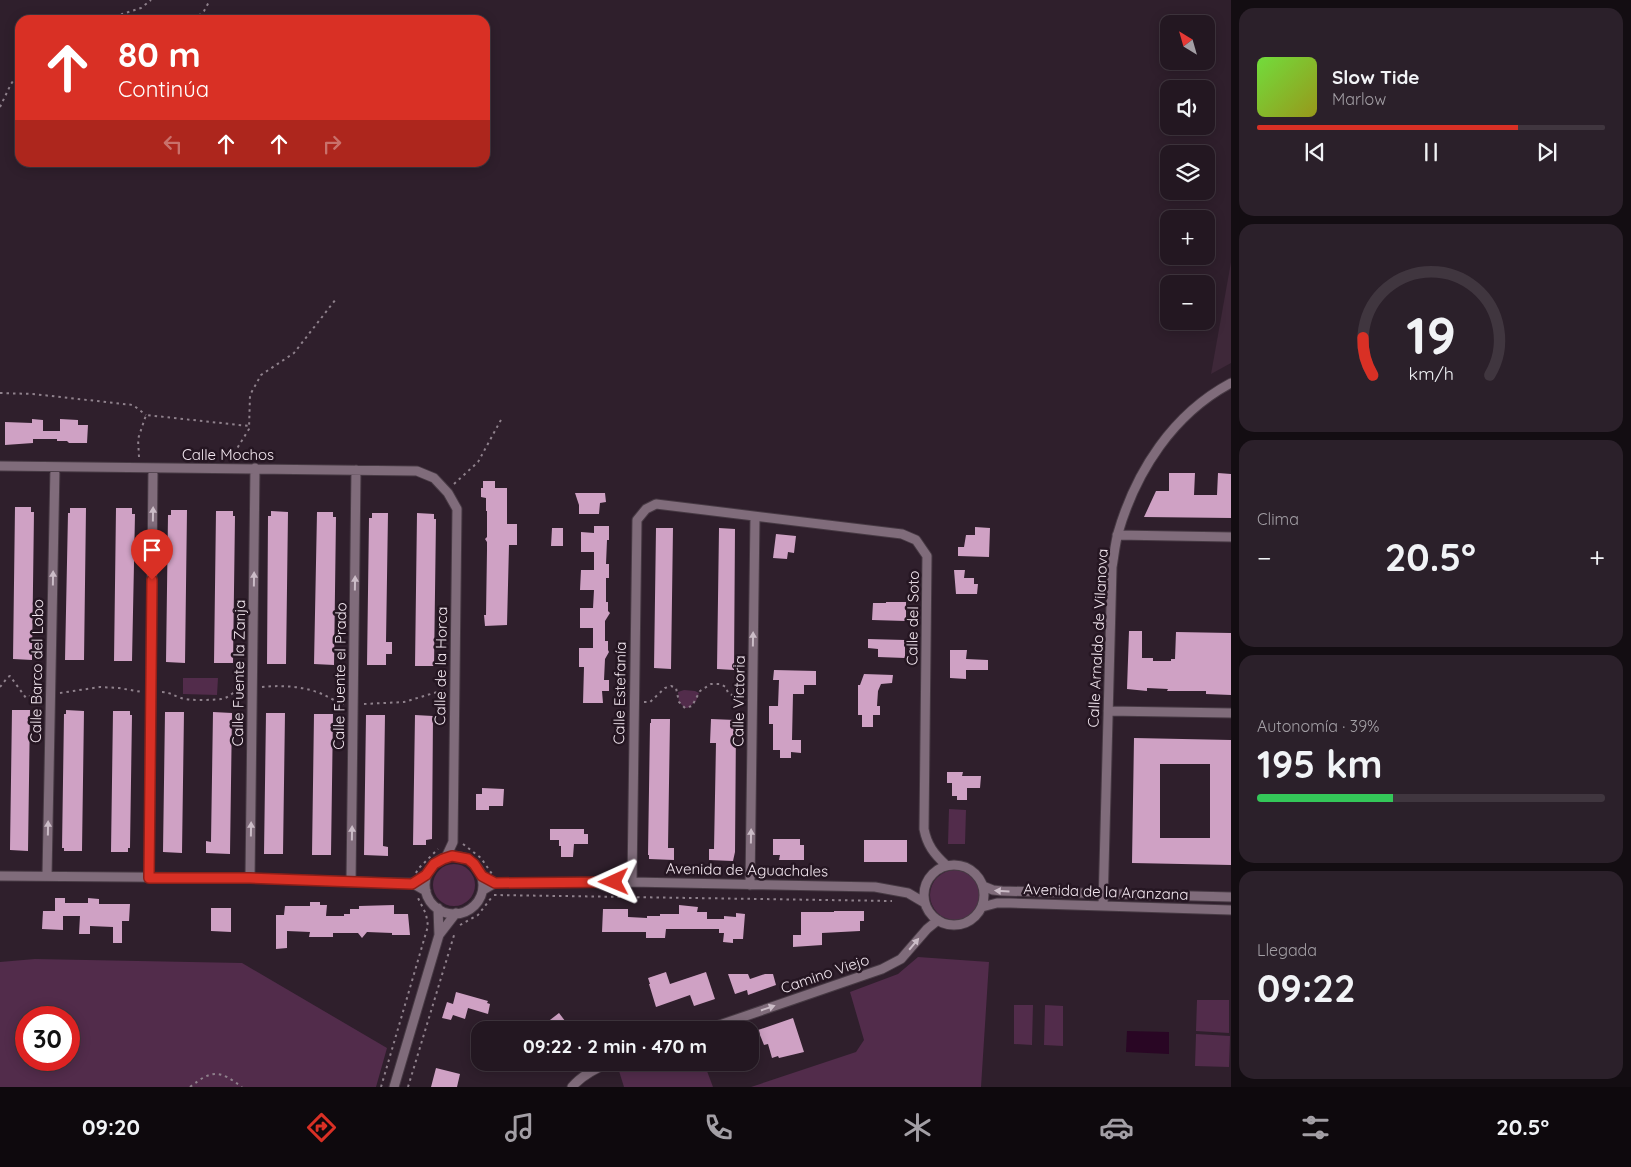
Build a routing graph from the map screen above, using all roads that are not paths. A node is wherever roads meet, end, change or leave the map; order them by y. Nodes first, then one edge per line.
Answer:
1 (1231, 383) edge
2 (0, 466) edge
3 (55, 466) junction
4 (255, 468) junction
5 (153, 469) junction
6 (356, 470) junction
7 (448, 493) joint
8 (646, 509) joint
9 (755, 517) junction
10 (1117, 535) junction
11 (1231, 537) edge
12 (1108, 711) junction
13 (1231, 713) edge
14 (454, 842) junction
15 (932, 851) junction
16 (460, 857) junction
17 (446, 858) junction
18 (946, 866) junction
19 (936, 871) junction
20 (426, 875) junction
21 (0, 876) edge
22 (47, 876) junction
23 (482, 876) junction
24 (149, 878) junction
25 (250, 878) junction
26 (352, 882) junction
27 (632, 882) junction
28 (495, 883) junction
29 (412, 884) junction
30 (750, 885) junction
31 (983, 886) junction
32 (925, 889) junction
33 (483, 890) junction
34 (426, 891) junction
35 (906, 893) junction
36 (1104, 894) junction
37 (1231, 897) edge
38 (925, 904) junction
39 (1103, 906) junction
40 (982, 907) junction
41 (438, 908) junction
42 (1231, 910) edge
43 (456, 913) junction
44 (938, 920) junction
45 (439, 935) junction
46 (731, 1021) edge
47 (592, 1071) edge
48 (394, 1087) edge
49 (572, 1087) edge

1 - 10 street, Calle Arnaldo de Vilanova
2 - 3 street, Calle Mochos
3 - 5 street, Calle Mochos
22 -> 3 street, Calle Barco del Lobo
4 - 5 street, Calle Mochos
4 - 6 street, Calle Mochos
25 -> 4 street, Calle Fuente la Zanja
24 -> 5 street
6 - 7 street, Calle Mochos
26 -> 6 street, Calle Fuente el Prado
7 - 14 street, Calle de la Horca
8 - 9 street, Calle del Soto
8 - 27 street, Calle Estefanía
9 - 15 street, Calle del Soto
30 -> 9 street, Calle Victoria
10 - 11 street
10 - 12 street, Calle Arnaldo de Vilanova
12 - 13 street
12 - 36 street, Calle Arnaldo de Vilanova
14 - 16 street, Calle de la Horca
14 - 17 street, Calle de la Horca
15 - 18 street, Calle del Soto
15 - 19 street, Calle del Soto
16 - 17 street
16 - 23 street
17 - 20 street
18 - 19 street
18 - 31 street
19 - 32 street
20 - 29 street
20 - 34 street
21 - 22 street
22 - 24 street
23 - 28 street, Avenida de Aguachales
23 - 33 street
24 - 25 street
25 - 26 street
26 - 29 street
27 - 28 street, Avenida de Aguachales
27 - 30 street, Avenida de Aguachales
28 - 33 street, Avenida de Aguachales
29 - 34 street
30 - 35 street, Avenida de Aguachales
36 -> 31 street, Avenida de la Aranzana
31 - 40 street
32 - 35 street, Avenida de Aguachales
32 - 38 street
33 - 43 street
34 - 41 street
35 - 38 street, Avenida de Aguachales
36 - 37 street, Avenida de la Aranzana
36 - 39 street, Calle Arnaldo de Vilanova
38 - 44 street
39 - 40 street, Avenida de la Aranzana
39 - 42 street, Avenida de la Aranzana
40 - 44 street
41 - 43 street
41 - 45 street
43 - 45 street
46 -> 44 street, Camino Viejo
45 - 48 street
47 - 49 street

